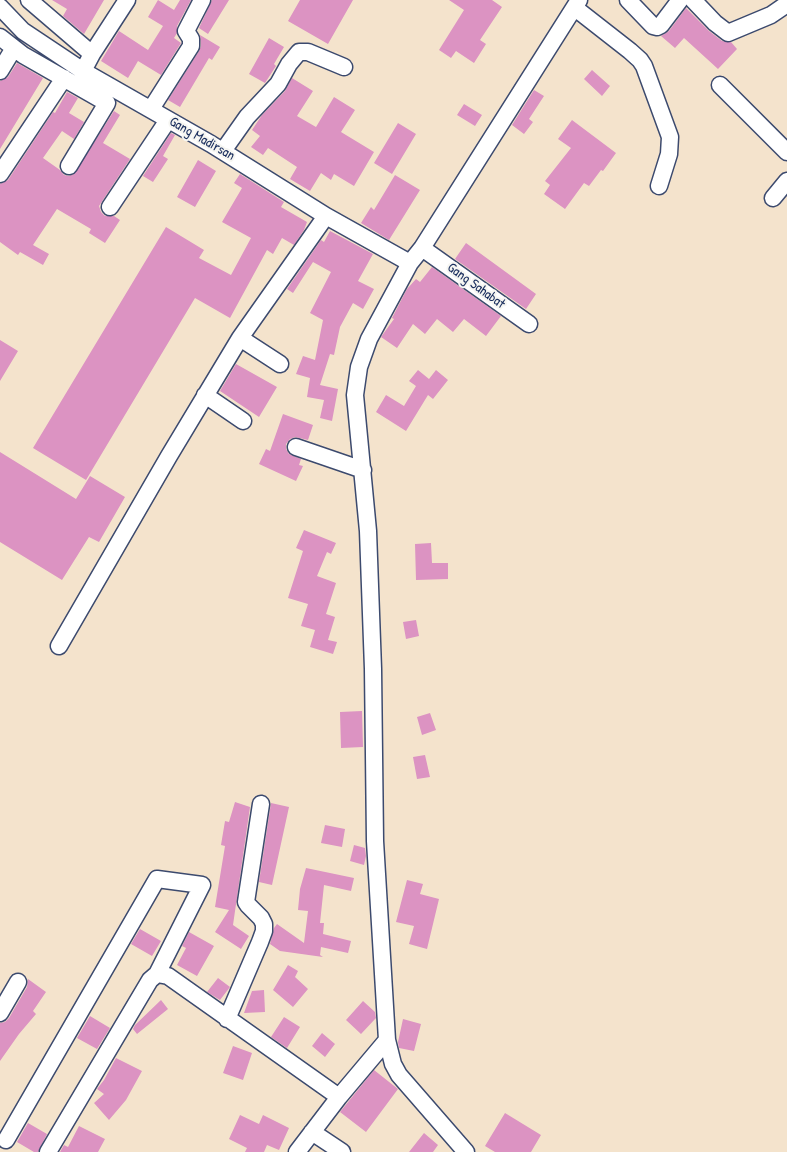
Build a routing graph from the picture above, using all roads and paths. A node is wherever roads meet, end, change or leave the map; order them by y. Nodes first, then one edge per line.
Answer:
1 (127, 0) edge
2 (202, 0) edge
3 (628, 0) edge
4 (680, 0) edge
5 (693, 0) edge
6 (34, 2) edge
7 (577, 4) edge
8 (787, 4) edge
9 (0, 7) edge
10 (0, 37) edge
11 (14, 48) junction
12 (92, 54) junction
13 (344, 67) dead end
14 (0, 71) edge
15 (83, 71) junction
16 (64, 78) junction
17 (720, 85) dead end
18 (111, 96) junction
19 (151, 109) junction
20 (168, 120) junction
21 (223, 151) junction
22 (787, 152) edge
23 (69, 166) dead end
24 (0, 174) edge
25 (787, 181) edge
26 (659, 186) dead end
27 (773, 198) dead end
28 (110, 208) dead end
29 (326, 216) junction
30 (422, 248) junction
31 (410, 263) junction
32 (529, 324) dead end
33 (240, 338) junction
34 (280, 364) dead end
35 (206, 395) junction
36 (243, 421) dead end
37 (296, 447) dead end
38 (363, 470) junction
39 (59, 646) dead end
40 (261, 804) dead end
41 (157, 974) junction
42 (18, 982) dead end
43 (0, 1013) edge
44 (227, 1019) junction
45 (387, 1040) junction
46 (339, 1097) junction
47 (312, 1132) junction
48 (6, 1140) dead end
49 (48, 1152) edge
50 (297, 1152) edge
51 (342, 1152) edge
52 (466, 1152) edge

1 - 12 street
2 - 19 street
3 - 4 street
5 - 8 street
6 - 12 street
7 - 26 street
7 - 30 street
9 - 15 street, Gang Madirsan
10 - 11 street
11 - 14 street
11 - 16 street
12 - 15 street
13 - 21 street
15 - 18 street, Gang Madirsan
16 - 18 street
16 - 24 street
17 - 22 street
18 - 19 street, Gang Madirsan
18 - 23 street
19 - 20 street, Gang Madirsan
20 - 21 street, Gang Madirsan
20 - 28 street
21 - 29 street, Gang Madirsan
25 - 27 street
29 - 31 street, Gang Madirsan
29 - 33 street
30 - 31 street
30 - 32 street, Gang Sahabat
31 - 38 street
33 - 34 street
33 - 35 street
35 - 36 street
35 - 39 street
37 - 38 street
38 - 45 street
40 - 44 street
41 - 44 street
41 - 48 street
41 - 49 street
42 - 43 street
44 - 46 street
45 - 46 street
45 - 52 street
46 - 47 street
47 - 50 street
47 - 51 street

